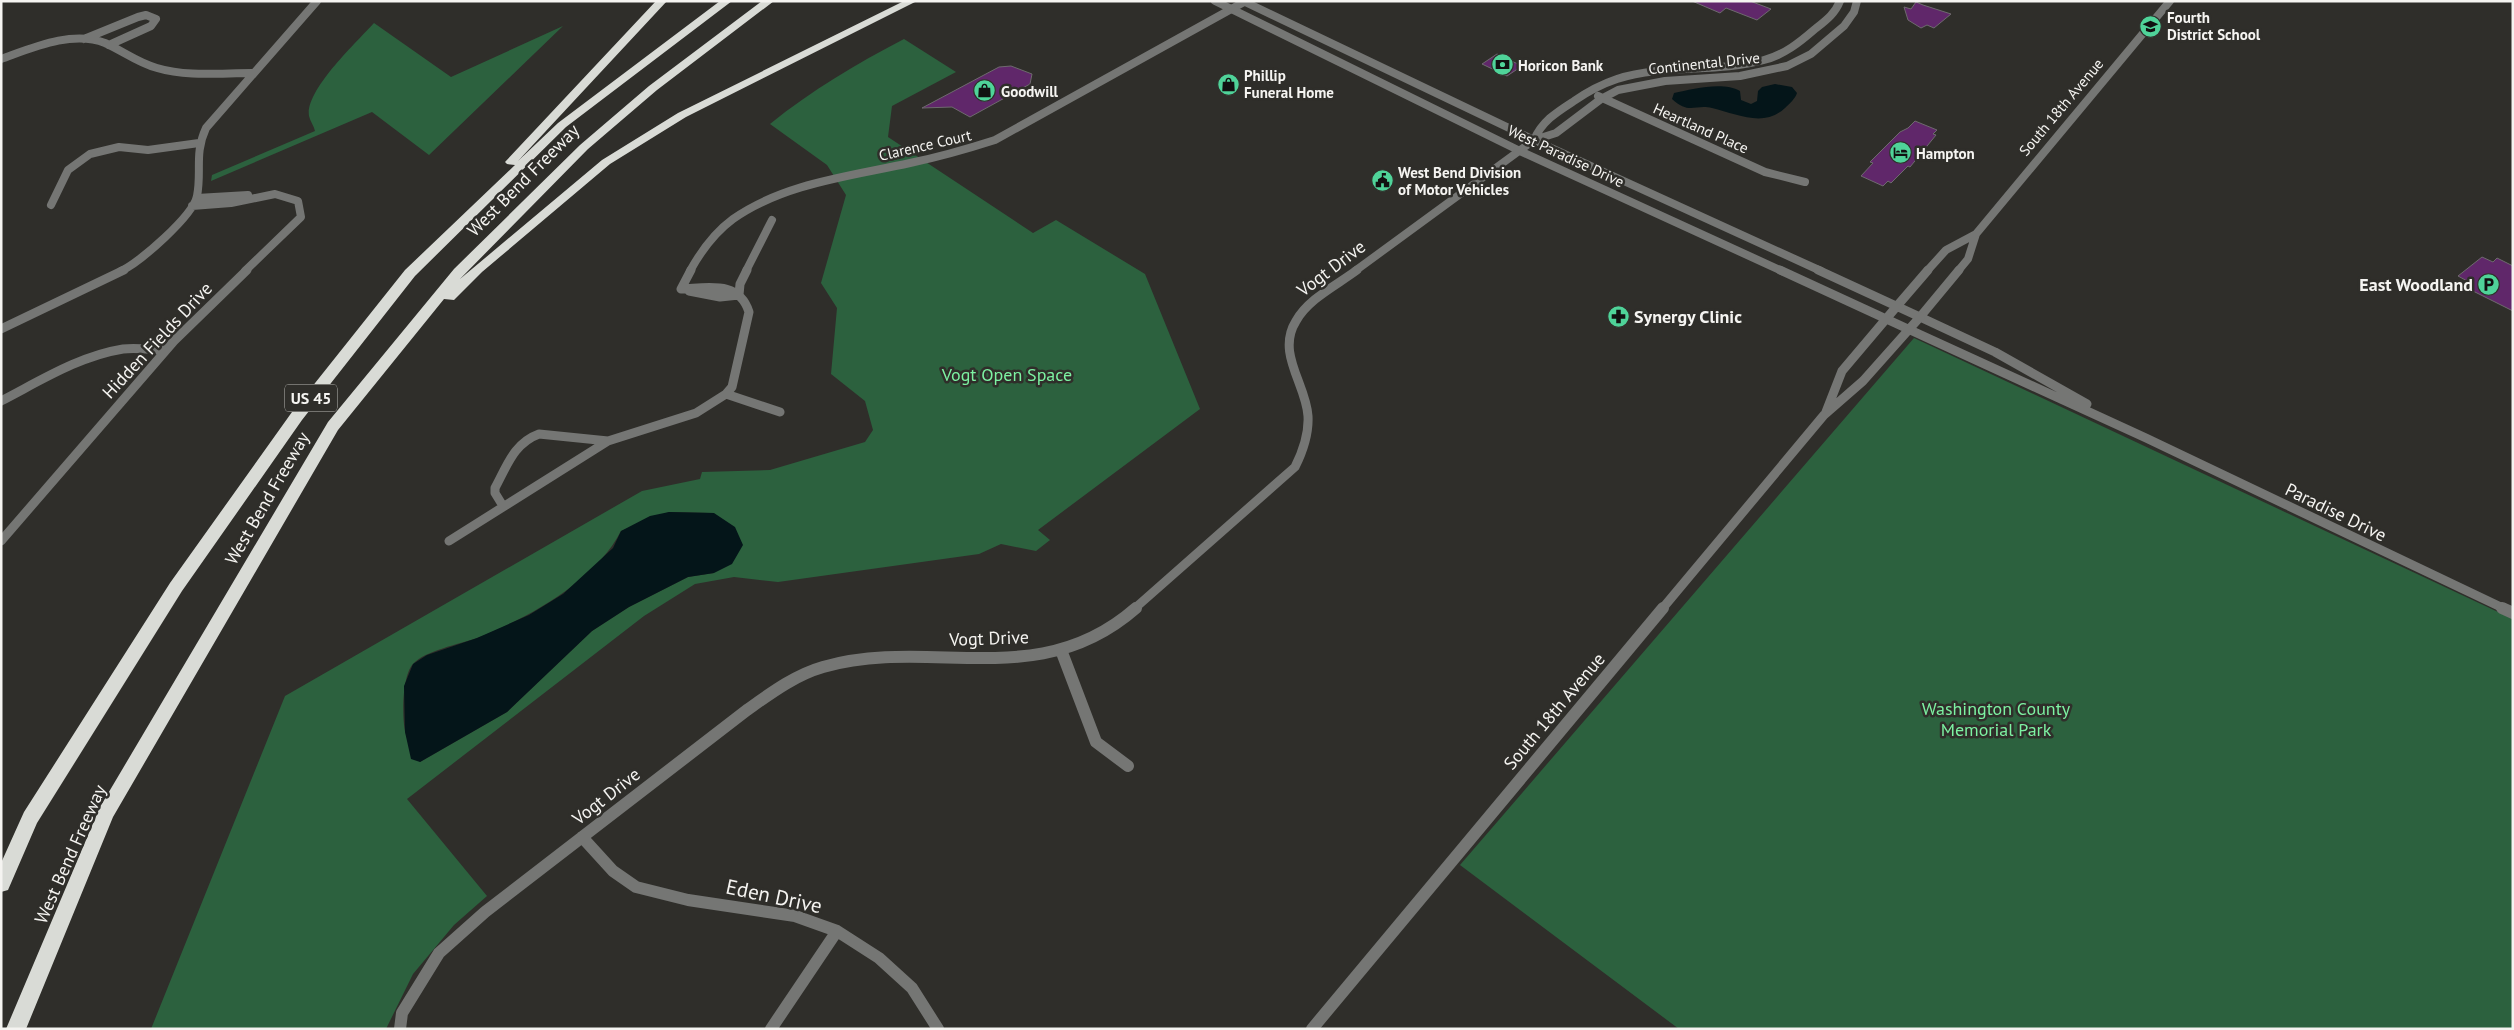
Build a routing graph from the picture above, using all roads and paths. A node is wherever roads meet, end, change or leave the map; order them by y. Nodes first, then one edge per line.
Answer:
1 (317, 1) edge
2 (662, 1) edge
3 (727, 1) edge
4 (769, 1) edge
5 (912, 1) edge
6 (1215, 1) edge
7 (1840, 1) edge
8 (1857, 1) edge
9 (2170, 1) edge
10 (1243, 2) edge
11 (1231, 9) junction
12 (84, 40) junction
13 (109, 45) junction
14 (1, 59) edge
15 (252, 73) junction
16 (1588, 90) junction
17 (1601, 98) junction
18 (1534, 140) junction
19 (199, 143) junction
20 (1520, 151) junction
21 (1805, 182) dead end
22 (251, 196) junction
23 (197, 198) junction
24 (51, 205) dead end
25 (192, 206) junction
26 (772, 220) dead end
27 (1976, 234) junction
28 (410, 273) junction
29 (739, 295) junction
30 (1897, 306) junction
31 (1920, 317) junction
32 (1887, 318) junction
33 (1908, 328) junction
34 (1, 329) edge
35 (408, 336) junction
36 (166, 350) junction
37 (726, 394) junction
38 (1, 401) edge
39 (780, 412) dead end
40 (1824, 415) junction
41 (2146, 438) junction
42 (608, 441) junction
43 (503, 506) junction
44 (3, 538) edge
45 (449, 541) dead end
46 (2513, 613) edge
47 (1061, 650) junction
48 (1128, 766) dead end
49 (582, 837) junction
50 (1, 884) edge
51 (837, 931) junction
52 (16, 1029) edge
53 (400, 1029) edge
54 (771, 1029) edge
55 (938, 1029) edge
56 (1312, 1029) edge

1 - 15 street
2 - 28 highway
3 - 28 highway, West Bend Freeway / US 45
4 - 35 highway, West Bend Freeway / US 45
5 - 35 highway
6 - 11 street, West Paradise Drive
7 - 16 street, Continental Drive
8 - 17 street, Continental Drive
9 - 27 street, South 18th Avenue
10 - 11 street, Clarence Court
10 - 18 street, West Paradise Drive
11 - 20 street, West Paradise Drive
11 - 29 street, Clarence Court
12 - 13 street
12 - 13 street
12 - 14 street
13 - 15 street
15 - 19 street
16 - 17 street, Heartland Place
16 - 18 street, Continental Drive
17 - 18 street, Continental Drive
17 - 21 street, Heartland Place
18 - 20 street, Vogt Drive
18 - 30 street, West Paradise Drive
19 - 23 street
19 - 24 street
20 - 32 street, West Paradise Drive
20 - 47 street, Vogt Drive
22 - 23 street, Hidden Fields Drive
22 - 25 street, Hidden Fields Drive
22 - 36 street, Hidden Fields Drive
23 - 25 street
25 - 34 street
26 - 29 street
27 - 30 street, South 18th Avenue
27 - 31 street, South 18th Avenue
28 - 50 highway, West Bend Freeway / US 45
29 - 37 street
30 - 31 street, West Paradise Drive
30 - 32 street, South 18th Avenue
31 - 33 street, South 18th Avenue
31 - 41 street, Paradise Drive
32 - 33 street, West Paradise Drive
32 - 40 street, South 18th Avenue
33 - 40 street, South 18th Avenue
33 - 41 street, Paradise Drive
35 - 52 highway, West Bend Freeway / US 45
36 - 38 street
36 - 44 street, Hidden Fields Drive
37 - 39 street
37 - 42 street
40 - 56 street, South 18th Avenue
41 - 46 street, Paradise Drive
42 - 43 street
42 - 43 street
43 - 45 street
47 - 48 street
47 - 49 street, Vogt Drive
49 - 51 street, Eden Drive
49 - 53 street, Vogt Drive
51 - 54 street
51 - 55 street, Eden Drive

